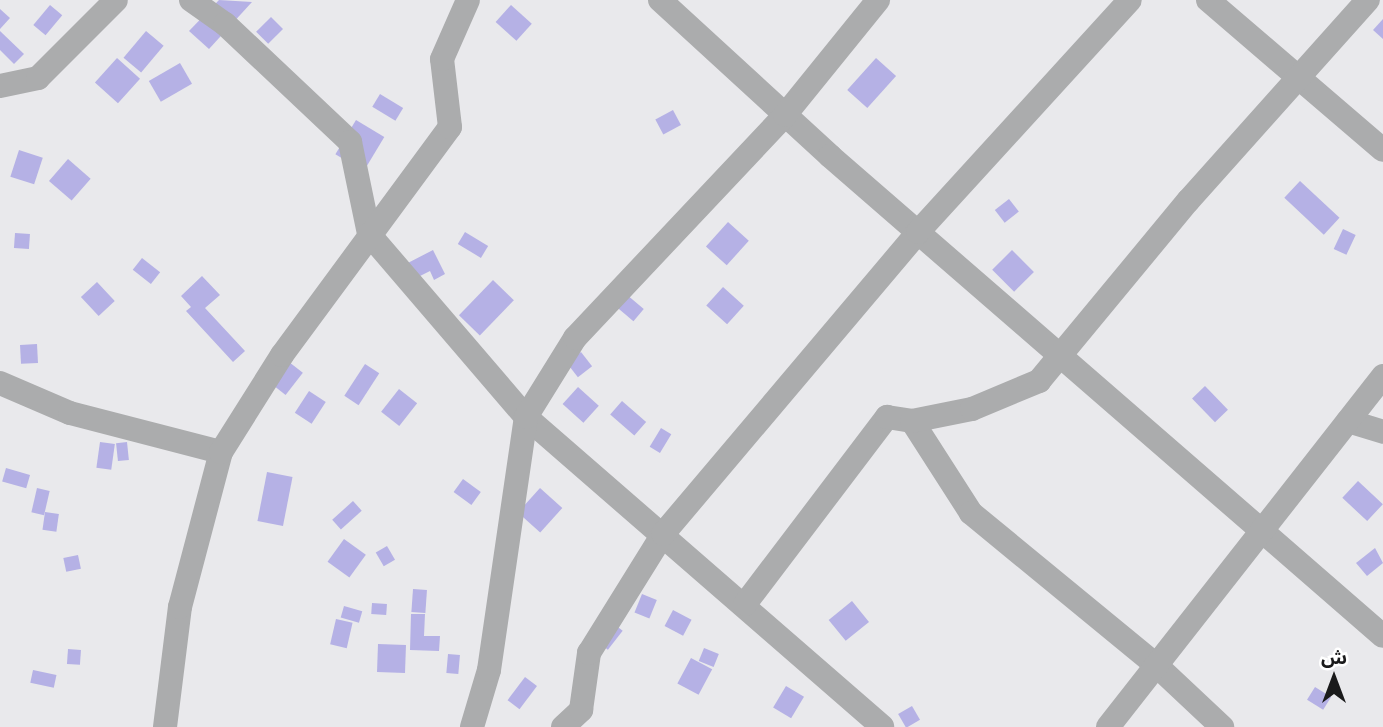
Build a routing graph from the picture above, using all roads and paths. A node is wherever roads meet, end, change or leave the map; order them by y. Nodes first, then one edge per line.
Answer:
1 (116, 0) edge
2 (191, 0) edge
3 (468, 0) edge
4 (660, 0) edge
5 (878, 0) edge
6 (1130, 0) edge
7 (1208, 0) edge
8 (1368, 0) edge
9 (1297, 77) junction
10 (0, 86) edge
11 (785, 115) junction
12 (1383, 150) edge
13 (918, 232) junction
14 (369, 234) junction
15 (1062, 357) junction
16 (1383, 376) edge
17 (0, 383) edge
18 (526, 417) junction
19 (912, 421) junction
20 (1348, 421) junction
21 (1383, 432) edge
22 (221, 452) junction
23 (1262, 530) junction
24 (663, 534) junction
25 (746, 604) junction
26 (1383, 636) edge
27 (1156, 665) junction
28 (165, 727) edge
29 (472, 727) edge
30 (563, 727) edge
31 (882, 727) edge
32 (1108, 727) edge
33 (1222, 727) edge

1 - 10 street
2 - 14 street
3 - 14 street
4 - 11 street
5 - 11 street
6 - 13 street
7 - 9 street
8 - 9 street
9 - 12 street
9 - 15 street
11 - 13 street
11 - 18 street
13 - 15 street
13 - 24 street
14 - 18 street
14 - 22 street
15 - 19 street
15 - 23 street
16 - 20 street
17 - 22 street
18 - 24 street
18 - 29 street
19 - 25 street
19 - 27 street
20 - 21 street
20 - 23 street
22 - 28 street
23 - 26 street
23 - 27 street
24 - 25 street
24 - 30 street
25 - 31 street
27 - 32 street
27 - 33 street

